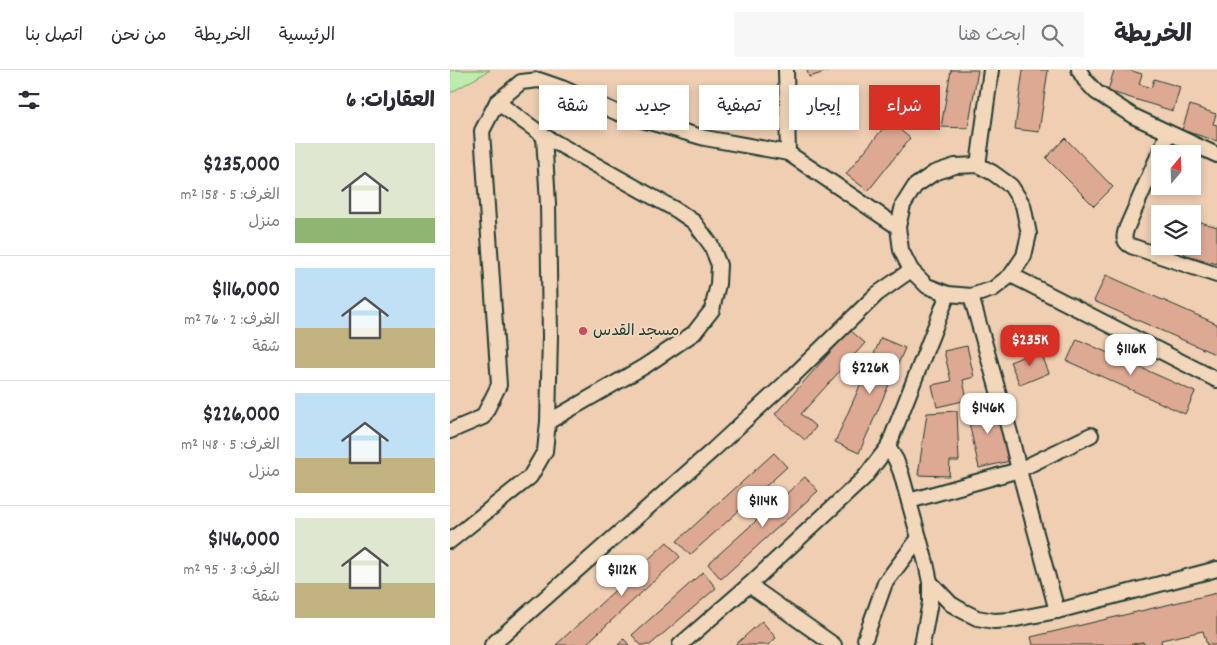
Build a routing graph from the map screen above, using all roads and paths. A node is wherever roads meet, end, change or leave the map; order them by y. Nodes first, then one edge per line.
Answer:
1 (786, 70) edge
2 (991, 70) edge
3 (1079, 70) edge
4 (497, 102) junction
5 (1168, 133) junction
6 (544, 136) junction
7 (788, 153) junction
8 (1217, 155) edge
9 (978, 165) junction
10 (898, 227) junction
11 (911, 270) junction
12 (1011, 275) junction
13 (1217, 275) edge
14 (948, 294) junction
15 (971, 296) junction
16 (1217, 380) edge
17 (548, 422) junction
18 (450, 431) edge
19 (1091, 435) dead end
20 (888, 447) junction
21 (1019, 470) junction
22 (909, 501) junction
23 (919, 538) junction
24 (450, 541) edge
25 (1217, 569) edge
26 (930, 582) junction
27 (749, 585) junction
28 (1057, 611) junction
29 (865, 639) dead end
30 (492, 645) edge
31 (680, 645) edge
32 (834, 645) edge
33 (922, 645) edge

1 - 7 street
2 - 9 street
3 - 5 street
4 - 6 street
4 - 7 street
4 - 18 street
5 - 8 street
5 - 13 street
6 - 17 street
6 - 17 street
7 - 10 street
9 - 10 street
9 - 12 street
10 - 11 street
11 - 14 street
11 - 30 street
12 - 15 street
12 - 16 street
14 - 15 street
14 - 20 street
15 - 21 street
17 - 24 street
19 - 21 street
20 - 22 street
20 - 27 street
21 - 22 street
21 - 28 street
22 - 23 street
23 - 26 street
23 - 29 street
25 - 28 street
26 - 28 street
26 - 33 street
27 - 31 street
27 - 32 street

